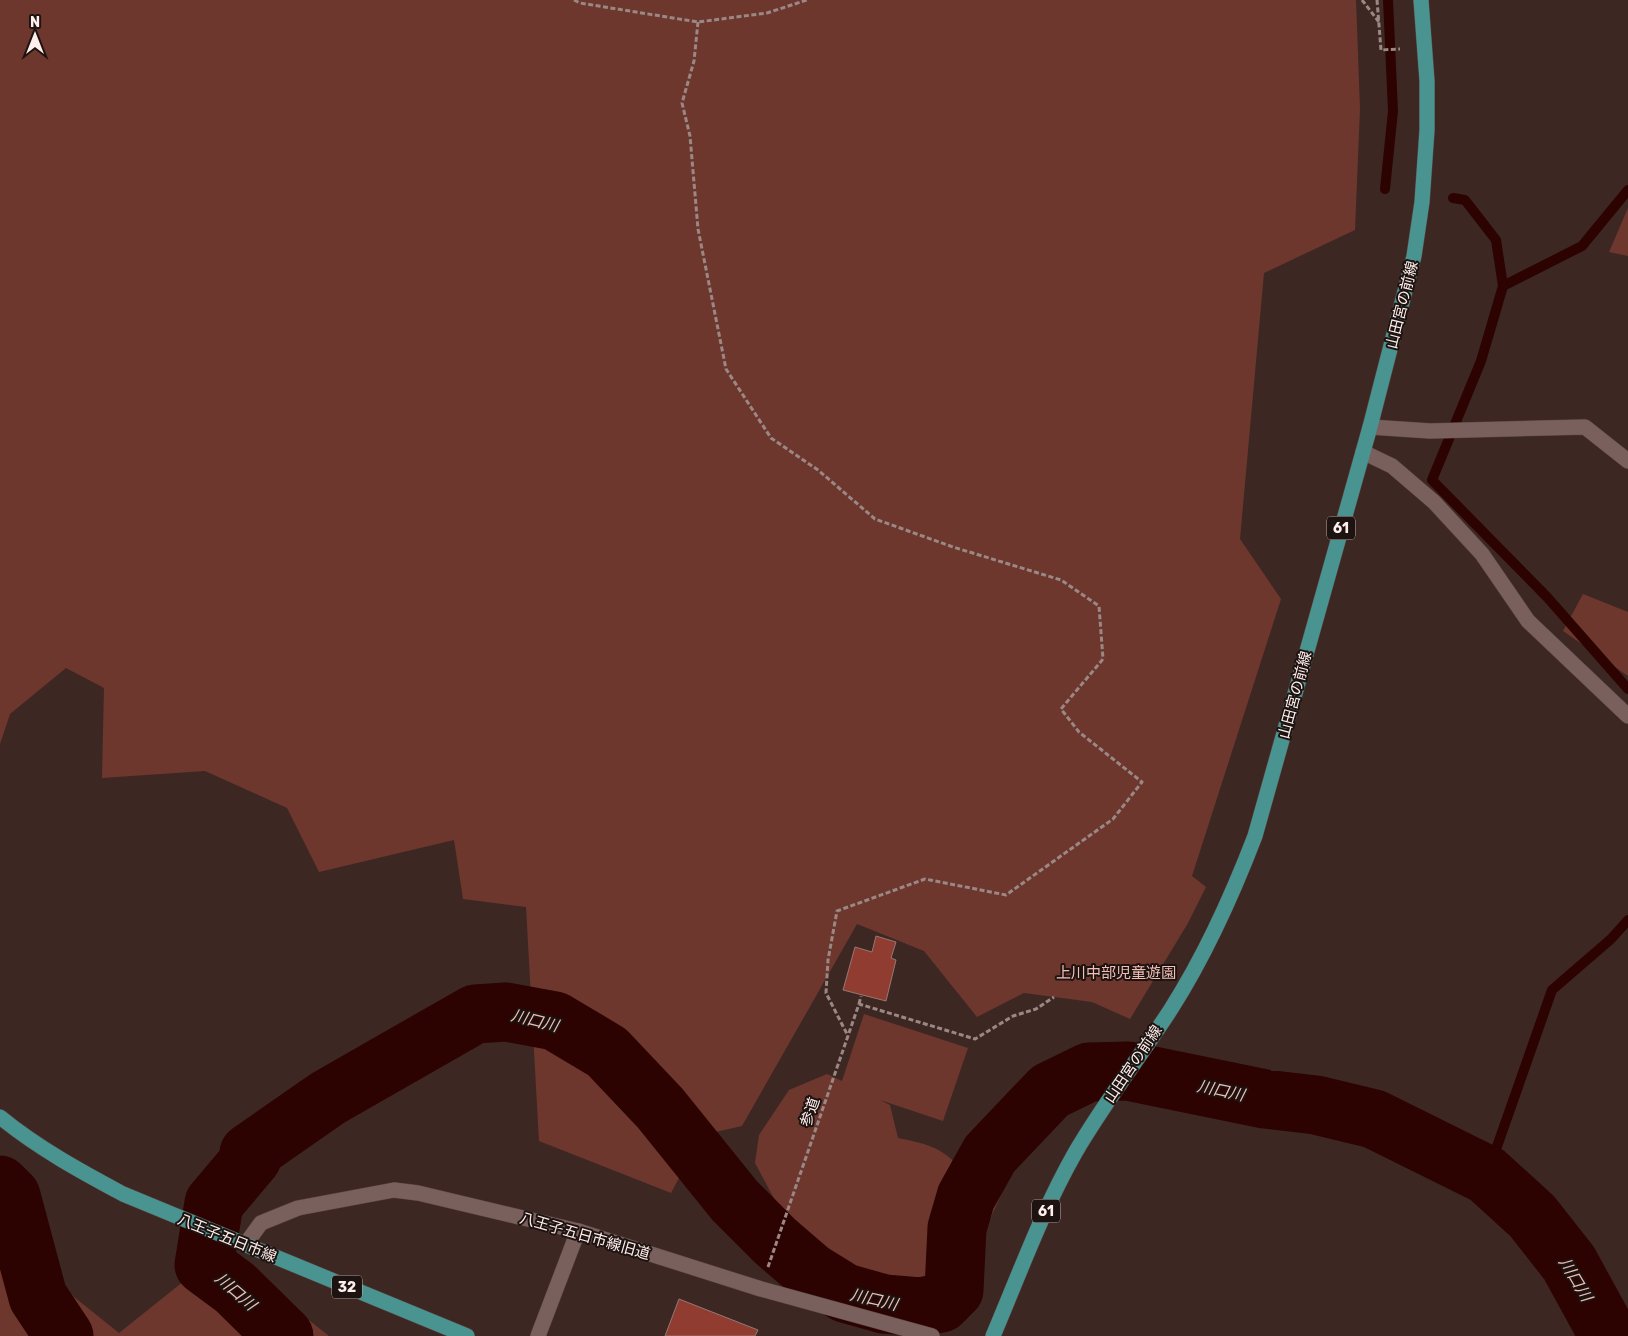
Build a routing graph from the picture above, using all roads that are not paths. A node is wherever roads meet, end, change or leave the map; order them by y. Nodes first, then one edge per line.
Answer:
1 (1421, 0) edge
2 (1370, 427) junction
3 (1363, 452) junction
4 (1628, 461) edge
5 (1628, 716) edge
6 (2, 1121) edge
7 (578, 1231) junction
8 (244, 1245) junction
9 (466, 1336) edge
10 (538, 1336) edge
11 (932, 1336) edge
12 (993, 1336) edge

1 - 2 main road, 山田宮の前線 / 61
2 - 3 main road, 山田宮の前線 / 61
2 - 4 street
3 - 5 street
3 - 12 main road, 山田宮の前線 / 61
6 - 8 main road, 八王子五日市線 / 32
7 - 8 street, 八王子五日市線旧道
7 - 10 street
7 - 11 street, 八王子五日市線旧道
8 - 9 main road, 八王子五日市線 / 32

